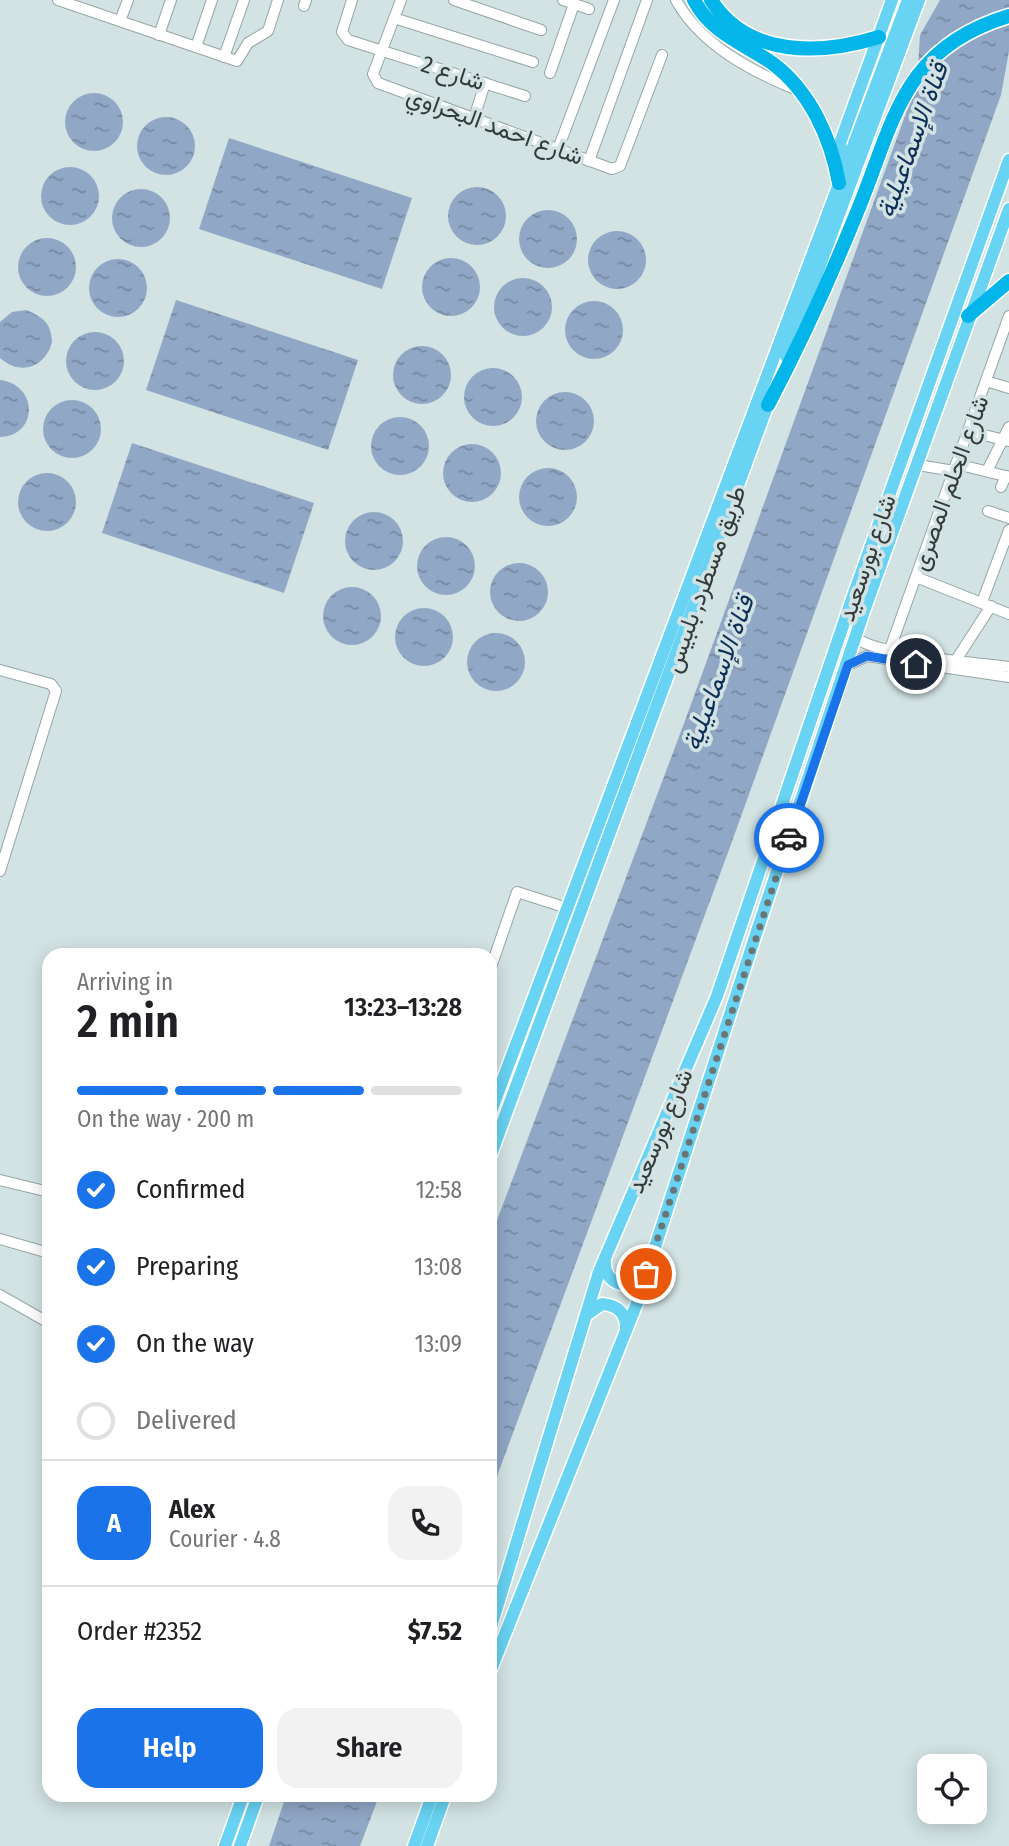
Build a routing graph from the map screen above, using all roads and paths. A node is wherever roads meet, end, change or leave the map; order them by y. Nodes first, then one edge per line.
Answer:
1 (58, 0) edge
2 (128, 0) edge
3 (171, 0) edge
4 (212, 0) edge
5 (244, 0) edge
6 (278, 0) edge
7 (352, 0) edge
8 (401, 0) edge
9 (454, 0) edge
10 (563, 0) edge
11 (614, 0) edge
12 (647, 0) edge
13 (676, 0) edge
14 (694, 0) edge
15 (711, 0) edge
16 (892, 0) edge
17 (908, 0) edge
18 (919, 0) edge
19 (574, 4) junction
20 (589, 9) dead end
21 (1009, 16) edge
22 (394, 18) junction
23 (120, 21) junction
24 (541, 30) dead end
25 (159, 35) junction
26 (879, 37) junction
27 (196, 47) junction
28 (381, 49) junction
29 (662, 55) dead end
30 (224, 57) junction
31 (533, 62) dead end
32 (550, 73) dead end
33 (485, 83) junction
34 (800, 92) junction
35 (525, 96) dead end
36 (474, 118) junction
37 (558, 149) junction
38 (1009, 160) edge
39 (589, 161) junction
40 (841, 176) junction
41 (1009, 209) edge
42 (1009, 281) edge
43 (968, 316) junction
44 (1009, 316) edge
45 (986, 382) junction
46 (1009, 388) edge
47 (768, 405) junction
48 (1009, 427) edge
49 (968, 431) junction
50 (1006, 440) edge
51 (918, 465) junction
52 (955, 467) junction
53 (987, 471) junction
54 (1007, 476) edge
55 (1001, 487) dead end
56 (988, 511) dead end
57 (1009, 517) edge
58 (1009, 530) edge
59 (916, 577) junction
60 (987, 604) junction
61 (1009, 614) edge
62 (856, 638) junction
63 (890, 649) junction
64 (956, 660) junction
65 (848, 665) junction
66 (1009, 667) edge
67 (0, 670) edge
68 (1009, 677) edge
69 (3, 852) edge
70 (0, 870) edge
71 (567, 908) junction
72 (497, 950) edge
73 (497, 1093) edge
74 (497, 1138) edge
75 (0, 1180) edge
76 (42, 1190) edge
77 (0, 1239) edge
78 (42, 1250) edge
79 (605, 1258) junction
80 (646, 1274) junction
81 (0, 1295) edge
82 (586, 1316) junction
83 (42, 1319) edge
84 (626, 1331) junction
85 (497, 1607) edge
86 (497, 1654) edge
87 (241, 1802) edge
88 (256, 1802) edge
89 (430, 1802) edge
90 (443, 1802) edge
91 (225, 1846) edge
92 (240, 1846) edge
93 (414, 1846) edge
94 (427, 1846) edge

1 - 23 street
2 - 23 street
3 - 25 street
4 - 27 street
5 - 30 street
6 - 30 street
7 - 28 street, شارع 2
8 - 22 street
9 - 24 street
10 - 19 street
11 - 37 street
12 - 39 street
13 - 34 street
14 - 34 highway
15 - 26 highway
16 - 26 main road
17 - 40 main road, طريق مسطرد, بلبيس
18 - 47 main road, طريق مسطرد, بلبيس
19 - 20 street
19 - 32 street
21 - 47 highway
22 - 28 street
22 - 31 street
23 - 25 street
25 - 27 street
26 - 40 main road
27 - 30 street
28 - 33 street, شارع 2
28 - 36 street, شارع احمد البحراوي
29 - 39 street, شارع احمد البحراوي
33 - 35 street, شارع 2
33 - 36 street
34 - 40 highway
36 - 37 street, شارع احمد البحراوي
37 - 39 street, شارع احمد البحراوي
38 - 79 main road, شارع بورسعيد
40 - 71 main road, طريق مسطرد, بلبيس
41 - 43 main road, شارع بورسعيد
42 - 43 highway
43 - 51 main road, شارع بورسعيد
44 - 45 street, شارع الحلم المصرى
45 - 46 street
45 - 49 street, شارع الحلم المصرى
47 - 74 main road, طريق مسطرد, بلبيس
48 - 50 street
49 - 50 street
49 - 52 street, شارع الحلم المصرى
50 - 53 street
51 - 52 street
51 - 62 main road, شارع بورسعيد
52 - 53 street
52 - 59 street, شارع الحلم المصرى
53 - 54 street
54 - 55 street
56 - 57 street
58 - 60 street
59 - 60 street
59 - 63 street, شارع الحلم المصرى
60 - 61 street
60 - 64 street
62 - 63 street
62 - 65 main road, شارع بورسعيد
63 - 64 street
64 - 66 street
65 - 68 street
65 - 80 main road, شارع بورسعيد
67 - 69 street
69 - 70 street
71 - 72 street
71 - 73 main road, طريق مسطرد, بلبيس
75 - 76 street
77 - 78 street
79 - 80 main road
79 - 82 main road, شارع بورسعيد
80 - 84 main road, شارع بورسعيد
81 - 83 street
82 - 84 main road
82 - 85 main road, شارع بورسعيد
84 - 86 main road, شارع بورسعيد
87 - 91 main road
88 - 92 main road
89 - 93 main road
90 - 94 main road

